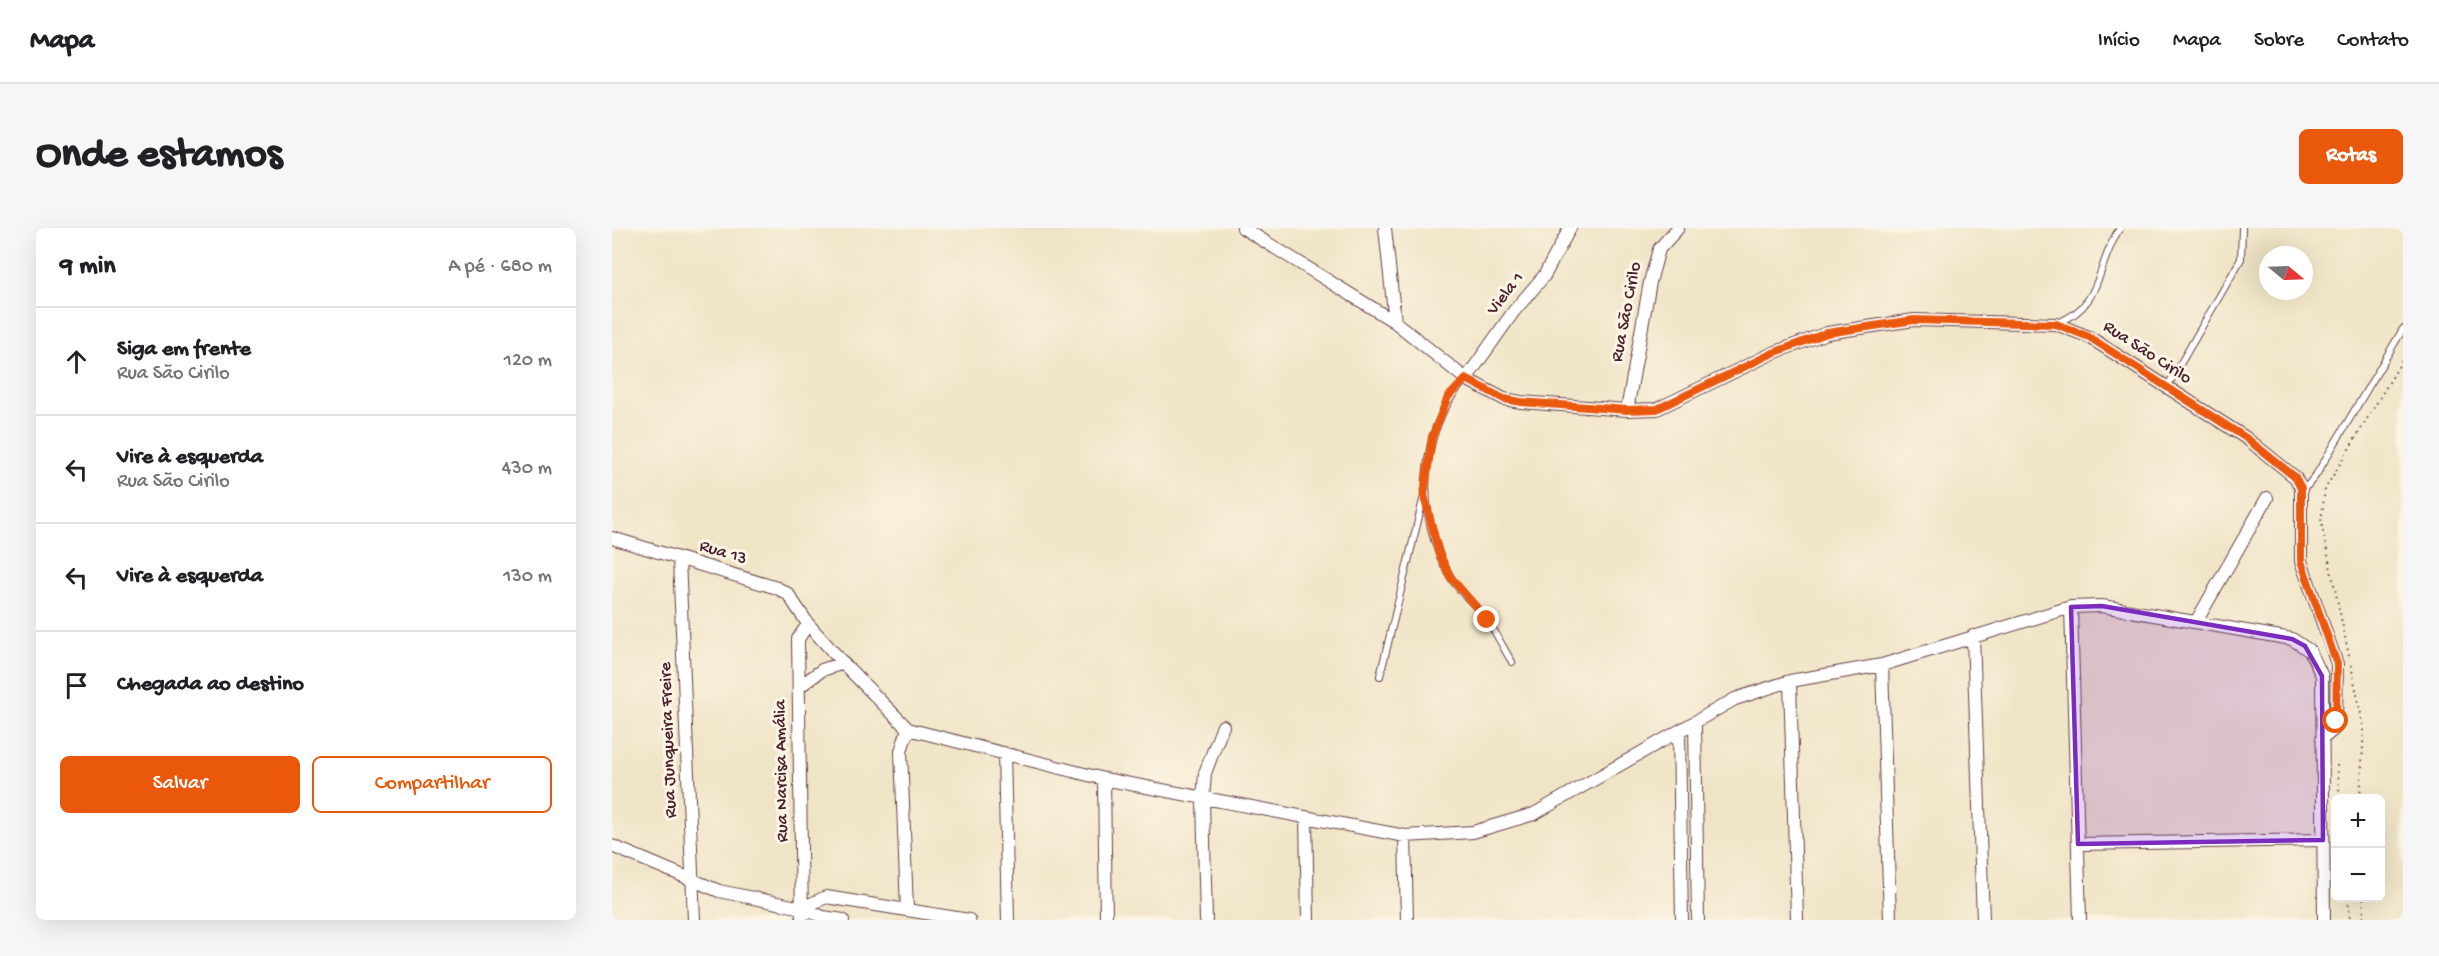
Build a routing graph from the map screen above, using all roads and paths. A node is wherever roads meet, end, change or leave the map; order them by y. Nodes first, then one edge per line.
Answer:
1 (1244, 228) edge
2 (1385, 228) edge
3 (1570, 228) edge
4 (1678, 228) edge
5 (2120, 228) edge
6 (2242, 228) edge
7 (1395, 322) junction
8 (2056, 324) junction
9 (2403, 329) edge
10 (2403, 359) edge
11 (1466, 379) junction
12 (2167, 387) junction
13 (1627, 410) junction
14 (2301, 488) junction
15 (1424, 495) junction
16 (2267, 498) dead end
17 (612, 538) edge
18 (679, 558) junction
19 (2071, 606) junction
20 (2196, 622) junction
21 (808, 624) junction
22 (1973, 636) junction
23 (1512, 662) dead end
24 (843, 663) junction
25 (1882, 665) junction
26 (1380, 676) dead end
27 (1790, 681) junction
28 (799, 687) junction
29 (1695, 722) junction
30 (1223, 726) dead end
31 (908, 729) junction
32 (1679, 731) junction
33 (2322, 739) junction
34 (1004, 753) junction
35 (1104, 779) junction
36 (2360, 794) edge
37 (1203, 800) junction
38 (1306, 817) junction
39 (1405, 836) junction
40 (2323, 840) junction
41 (2078, 844) junction
42 (612, 846) edge
43 (692, 881) junction
44 (2348, 902) edge
45 (2363, 902) edge
46 (908, 910) junction
47 (802, 914) edge
48 (694, 920) edge
49 (843, 920) edge
50 (969, 920) edge
51 (1008, 920) edge
52 (1106, 920) edge
53 (1206, 920) edge
54 (1308, 920) edge
55 (1407, 920) edge
56 (1682, 920) edge
57 (1698, 920) edge
58 (1797, 920) edge
59 (1890, 920) edge
60 (1983, 920) edge
61 (2080, 920) edge
62 (2324, 920) edge
63 (2350, 920) edge
64 (2364, 920) edge

1 - 7 street, Rua São Cirilo
2 - 7 street
3 - 11 street, Viela 1
4 - 13 street, Rua São Cirilo
5 - 8 lane
6 - 12 lane
7 - 11 street, Rua São Cirilo
8 - 12 street, Rua São Cirilo
8 - 13 street, Rua São Cirilo
9 - 14 lane
10 - 36 path
11 - 13 street, Rua São Cirilo
11 - 15 lane
12 - 14 street, Rua São Cirilo
14 - 33 street
15 - 23 lane
15 - 26 lane
16 - 20 street
17 - 18 street, Rua 13
18 - 21 street, Rua 13
18 - 43 street, Rua Junqueira Freire
19 - 20 street
19 - 22 street
19 - 41 street
20 - 33 street
21 - 24 street, Rua 13
21 - 28 street, Rua Narcisa Amália
22 - 25 street
22 - 60 street
24 - 28 street
24 - 31 street, Rua 13
25 - 27 street
25 - 59 street
27 - 29 street
27 - 58 street
28 - 47 street, Rua Narcisa Amália
29 - 32 street
29 - 57 street
30 - 37 street
31 - 34 street
31 - 46 street
32 - 39 street
32 - 56 street
33 - 40 street
34 - 35 street
34 - 51 street
35 - 37 street
35 - 52 street
37 - 38 street
37 - 53 street
38 - 39 street
38 - 54 street
39 - 55 street
40 - 41 street
40 - 62 street
41 - 61 street
42 - 43 street
43 - 47 street
43 - 48 street, Rua Junqueira Freire
44 - 63 path
45 - 64 path
46 - 47 street
46 - 50 street
47 - 49 street

